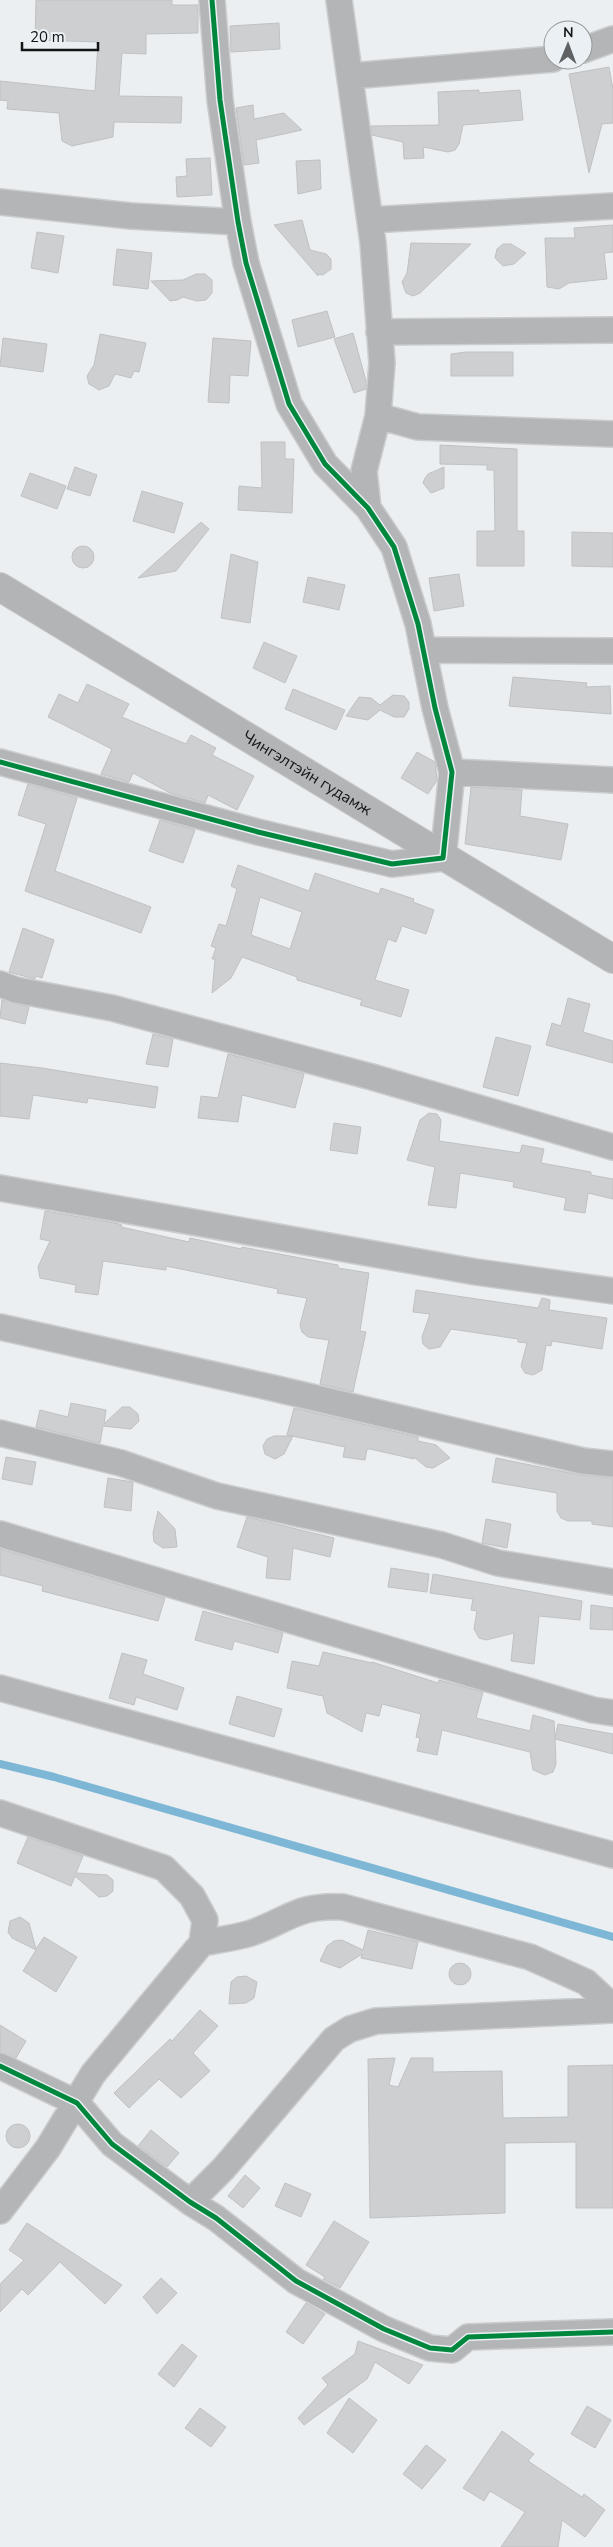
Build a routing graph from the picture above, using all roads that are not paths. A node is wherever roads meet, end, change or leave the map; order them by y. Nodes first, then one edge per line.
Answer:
1 (212, 0) edge
2 (339, 0) edge
3 (613, 39) edge
4 (593, 46) edge
5 (543, 60) edge
6 (351, 76) junction
7 (0, 202) edge
8 (613, 206) edge
9 (370, 220) junction
10 (238, 222) junction
11 (613, 330) edge
12 (379, 332) junction
13 (378, 416) junction
14 (613, 434) edge
15 (368, 508) junction
16 (0, 587) edge
17 (423, 650) junction
18 (613, 651) edge
19 (0, 762) edge
20 (452, 772) junction
21 (613, 780) edge
22 (444, 858) junction
23 (613, 959) edge
24 (0, 984) edge
25 (613, 1147) edge
26 (0, 1188) edge
27 (613, 1291) edge
28 (0, 1327) edge
29 (0, 1433) edge
30 (613, 1464) edge
31 (0, 1534) edge
32 (613, 1582) edge
33 (0, 1688) edge
34 (613, 1714) edge
35 (0, 1813) edge
36 (613, 1855) edge
37 (202, 1943) junction
38 (613, 2008) edge
39 (0, 2066) edge
40 (77, 2102) junction
41 (190, 2202) junction
42 (0, 2211) edge
43 (613, 2332) edge

1 - 10 street
2 - 6 street
3 - 4 street
5 - 6 street
6 - 9 street
7 - 10 street
8 - 9 street
9 - 12 street
10 - 15 street
11 - 12 street
12 - 13 street
13 - 14 street
13 - 15 street
15 - 17 street
16 - 22 main road, Чингэлтэйн гудамж
17 - 18 street
17 - 20 street
19 - 22 street
20 - 21 street
20 - 22 street
22 - 23 main road, Чингэлтэйн гудамж
24 - 25 street
26 - 27 street
28 - 30 street
29 - 32 street
31 - 34 street
33 - 36 street
35 - 37 street
37 - 38 street
37 - 40 street
38 - 41 street
39 - 40 street
40 - 41 street
40 - 42 street
41 - 43 street

